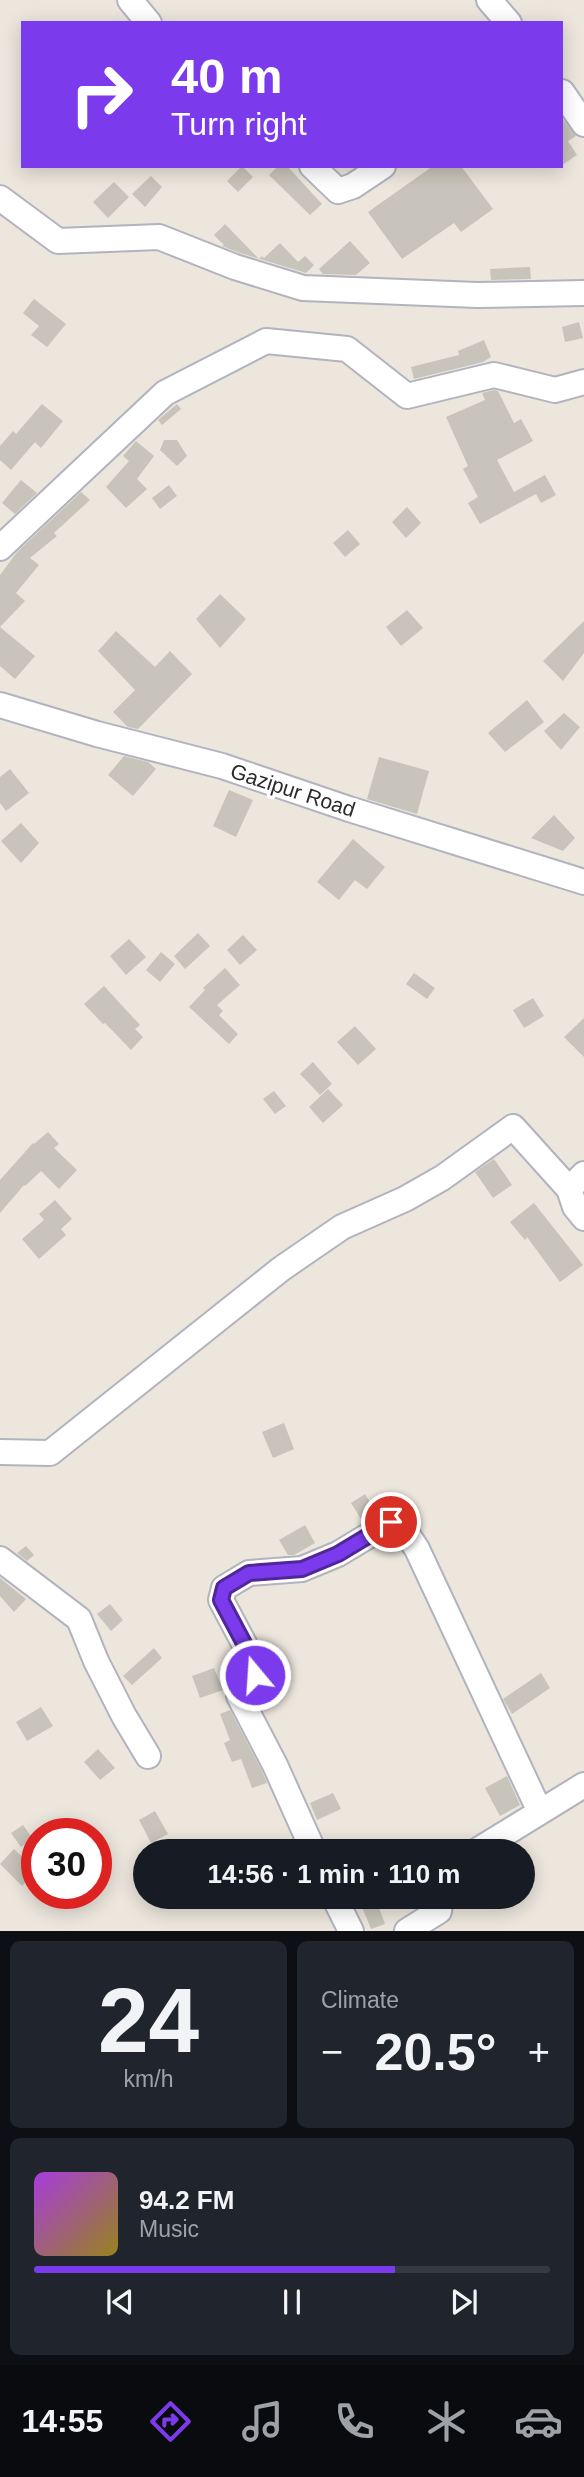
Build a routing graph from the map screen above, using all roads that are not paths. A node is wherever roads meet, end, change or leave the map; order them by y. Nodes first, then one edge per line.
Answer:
1 (130, 0) edge
2 (489, 0) edge
3 (147, 21) edge
4 (507, 21) edge
5 (563, 93) edge
6 (584, 124) edge
7 (314, 168) edge
8 (380, 168) edge
9 (0, 198) edge
10 (584, 293) edge
11 (584, 382) edge
12 (0, 548) edge
13 (0, 705) edge
14 (584, 882) edge
15 (576, 1182) edge
16 (584, 1218) edge
17 (0, 1452) edge
18 (0, 1559) edge
19 (148, 1756) dead end
20 (584, 1785) edge
21 (540, 1812) junction
22 (308, 1839) edge
23 (496, 1839) edge
24 (340, 1909) edge
25 (439, 1909) edge
26 (351, 1931) edge
27 (407, 1931) edge

1 - 3 street
2 - 4 street
5 - 6 street
7 - 8 street
9 - 10 street
11 - 12 street
13 - 14 street, Gazipur Road
15 - 16 street
15 - 17 street
18 - 19 street
20 - 21 street
21 - 22 street
21 - 23 street
24 - 26 street
25 - 27 street

